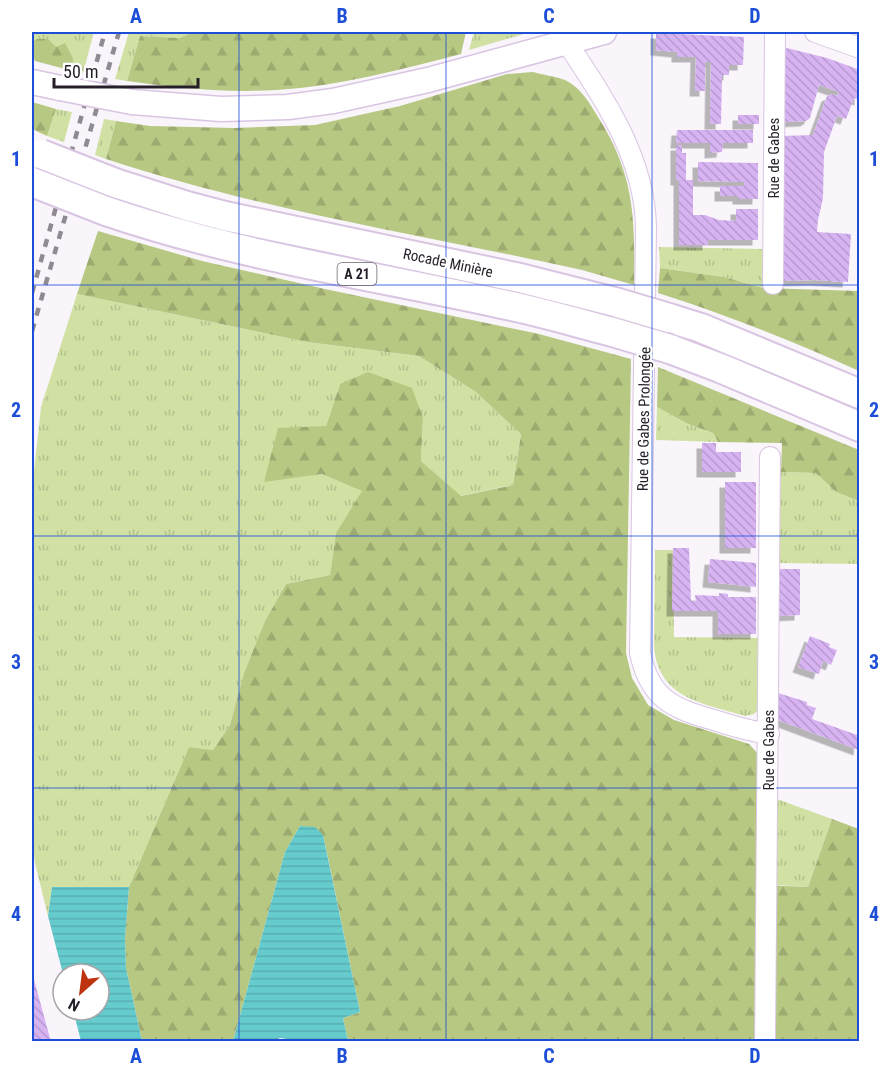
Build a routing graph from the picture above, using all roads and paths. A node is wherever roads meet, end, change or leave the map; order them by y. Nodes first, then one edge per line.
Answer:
1 (604, 32) edge
2 (775, 32) edge
3 (815, 32) edge
4 (563, 36) edge
5 (860, 48) edge
6 (32, 82) edge
7 (36, 152) edge
8 (32, 182) edge
9 (773, 284) dead end
10 (860, 394) edge
11 (860, 427) edge
12 (770, 458) dead end
13 (769, 734) junction
14 (765, 1041) edge

1 - 4 main road
2 - 9 street, Rue de Gabes
3 - 5 street
4 - 6 main road, bridge
4 - 13 street, Rue de Gabes Prolongée
7 - 10 highway, Rocade Minière / A 21, bridge
8 - 11 highway, Rocade Minière / A 21, bridge
12 - 13 street, Rue de Gabes
13 - 14 street, Rue de Gabes

